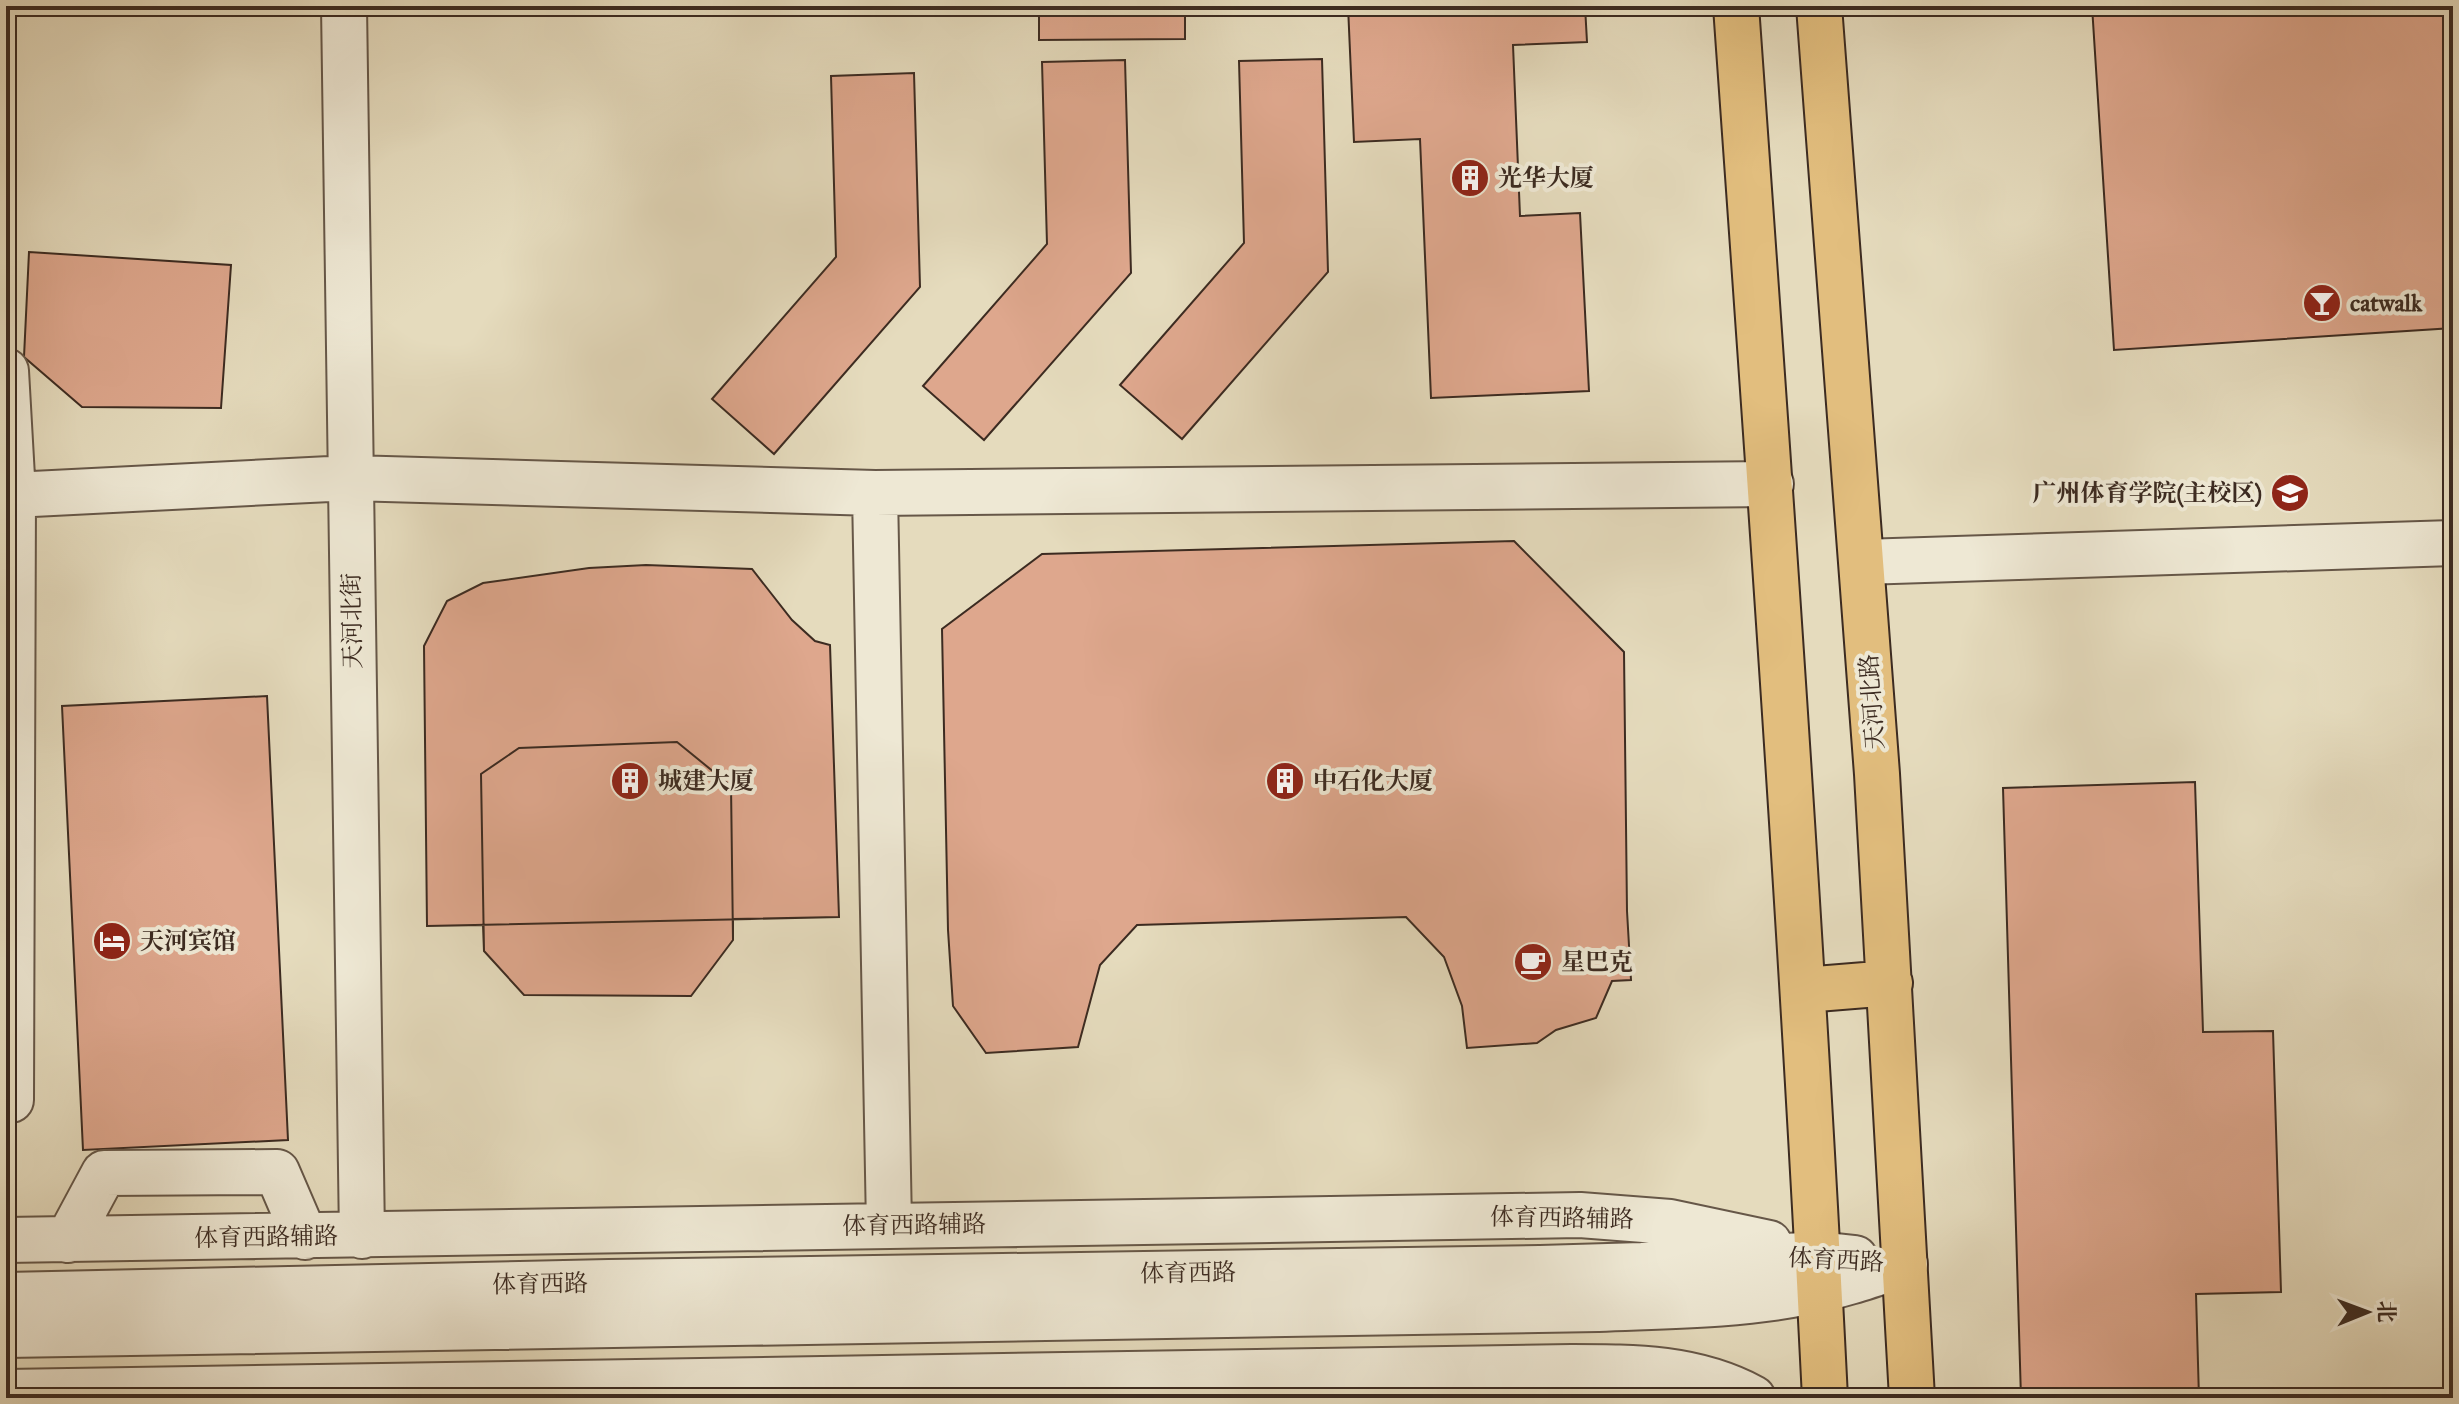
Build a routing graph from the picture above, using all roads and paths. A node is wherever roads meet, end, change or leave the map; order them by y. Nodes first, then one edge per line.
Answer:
1 (344, 6) edge
2 (1736, 6) edge
3 (1819, 6) edge
4 (6, 371) edge
5 (350, 478) junction
6 (1771, 484) junction
7 (875, 493) junction
8 (9, 495) edge
9 (2453, 543) edge
10 (1862, 562) junction
11 (1890, 983) junction
12 (1804, 990) junction
13 (6, 1100) edge
14 (889, 1225) junction
15 (362, 1236) junction
16 (305, 1237) junction
17 (6, 1240) edge
18 (68, 1240) junction
19 (1905, 1264) junction
20 (1819, 1272) junction
21 (6, 1295) edge
22 (534, 1328) junction
23 (6, 1335) edge
24 (534, 1383) junction
25 (6, 1392) edge
26 (1753, 1398) edge
27 (1825, 1398) edge
28 (1912, 1398) edge

1 - 5 street, 天河北街
2 - 6 main road
3 - 10 main road, 天河北路
4 - 8 street
5 - 7 street
5 - 8 street
5 - 15 street, 天河北街
6 - 7 street
6 - 12 main road
7 - 14 street
8 - 13 street
9 - 10 street
10 - 11 main road, 天河北路
11 - 12 main road
11 - 19 main road, 天河北路
12 - 20 main road
14 - 15 street, 体育西路辅路
14 - 20 street, 体育西路辅路
15 - 16 street, 体育西路辅路
16 - 18 street, 体育西路辅路
16 - 18 street
17 - 18 street, 体育西路辅路
19 - 20 street, 体育西路
19 - 28 main road, 天河北路
20 - 21 street, 体育西路
20 - 22 street, 体育西路
20 - 27 main road
22 - 23 street, 体育西路
22 - 24 street
24 - 25 street
24 - 26 street

